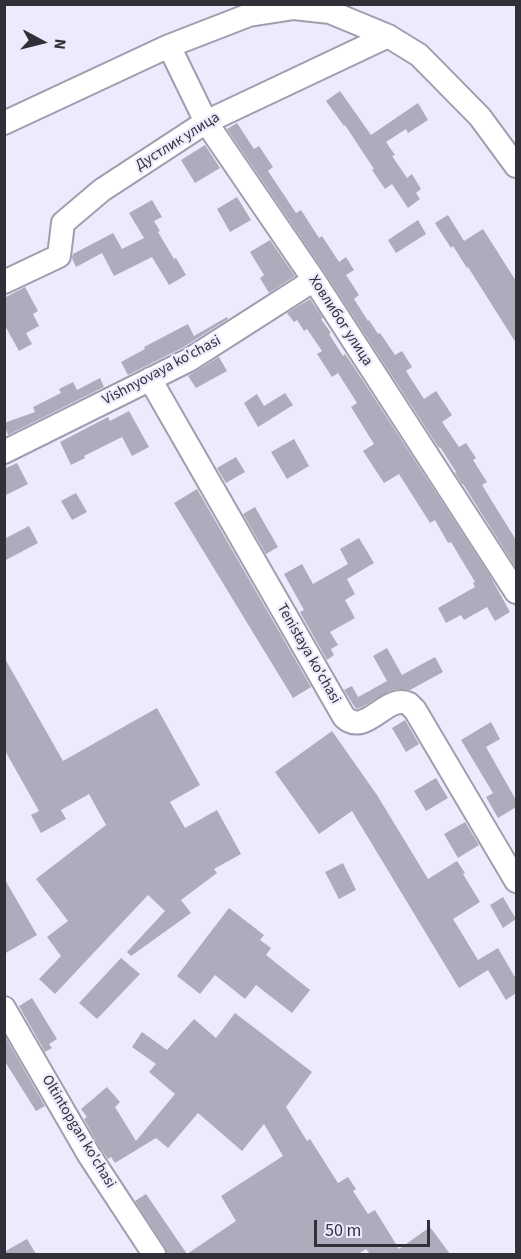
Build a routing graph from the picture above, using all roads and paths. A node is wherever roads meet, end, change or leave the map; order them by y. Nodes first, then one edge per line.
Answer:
1 (388, 36) junction
2 (169, 46) junction
3 (206, 122) junction
4 (4, 123) edge
5 (516, 166) edge
6 (314, 280) junction
7 (4, 282) edge
8 (150, 379) junction
9 (4, 452) edge
10 (516, 592) edge
11 (516, 881) edge
12 (4, 1008) edge
13 (154, 1254) edge

1 - 2 street
1 - 3 street, Дустлик улица
1 - 5 street
2 - 3 street, Ховлибог улица
2 - 4 street
3 - 6 street, Ховлибог улица
3 - 7 street, Дустлик улица
6 - 8 street, Vishnyovaya ko'chasi
6 - 10 street, Ховлибог улица
8 - 9 street, Vishnyovaya ko'chasi
8 - 11 street, Tenistaya ko'chasi
12 - 13 street, Oltintopgan ko'chasi

